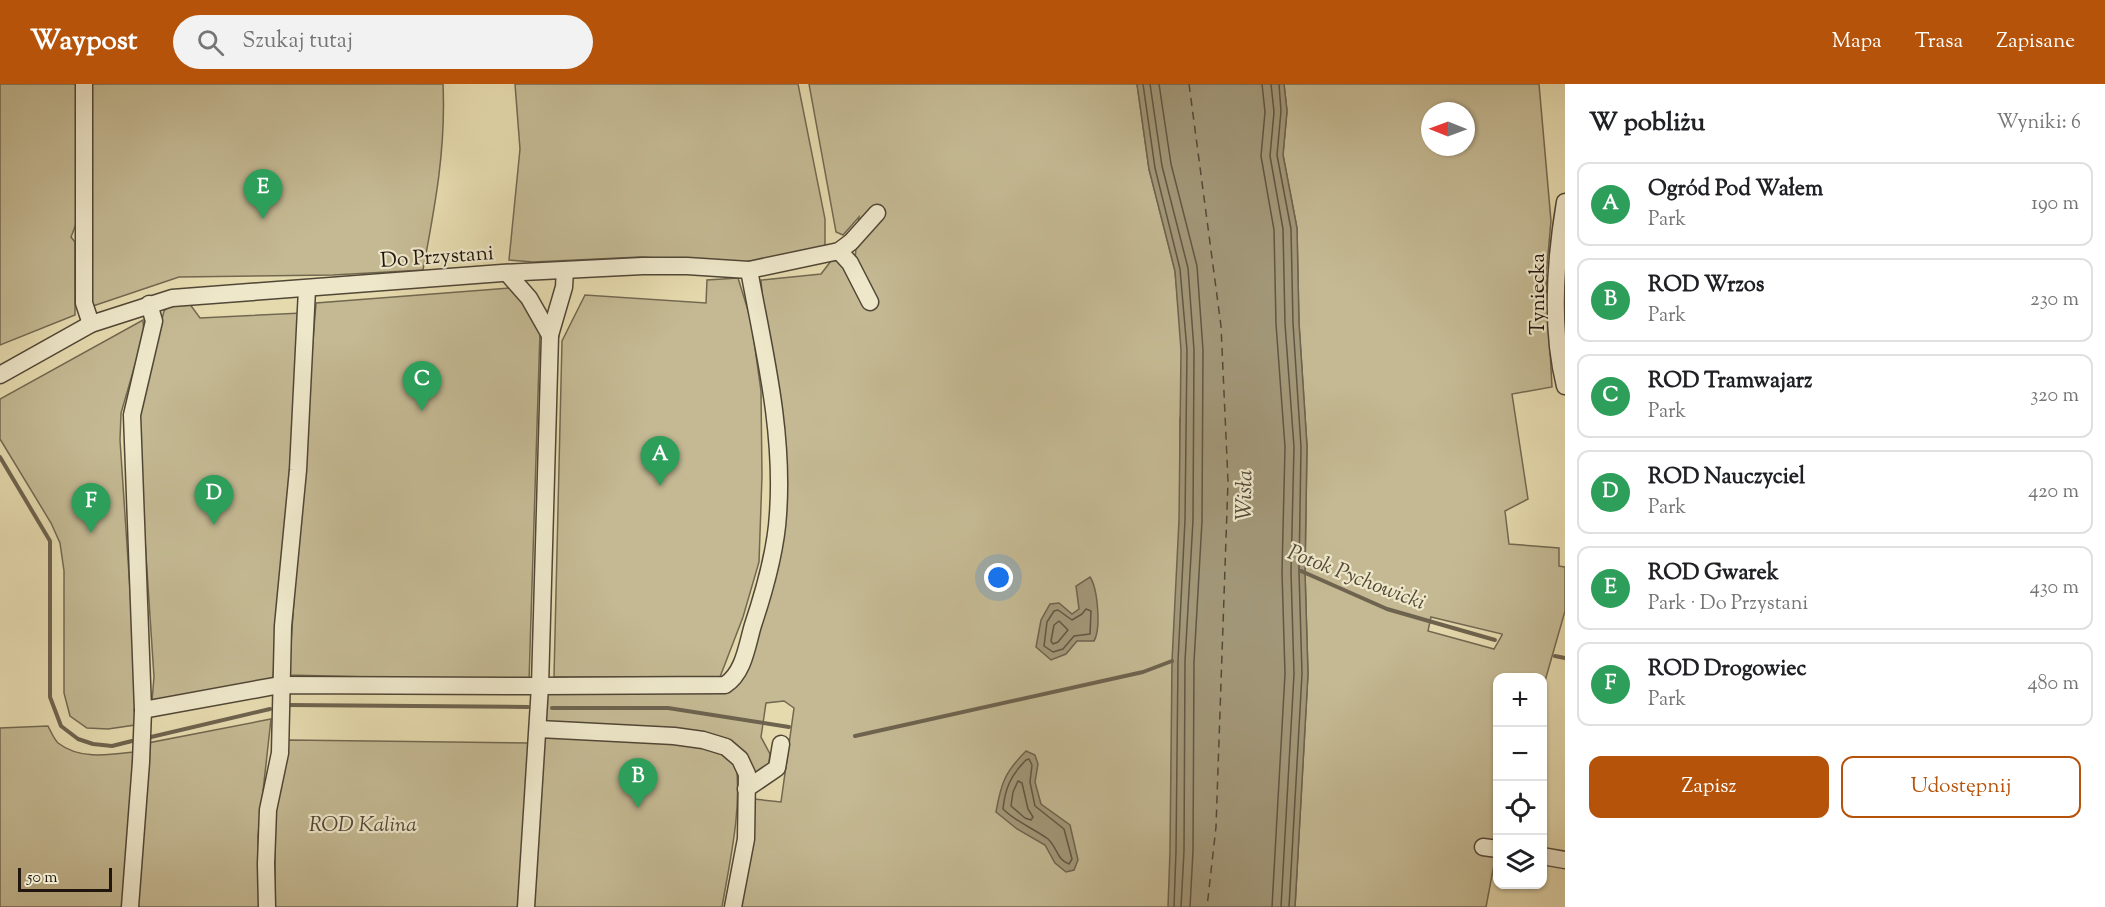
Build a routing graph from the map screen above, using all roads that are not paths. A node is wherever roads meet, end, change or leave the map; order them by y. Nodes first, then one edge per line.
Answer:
1 (84, 84) edge
2 (1565, 202) edge
3 (878, 213) dead end
4 (839, 250) junction
5 (565, 270) junction
6 (749, 270) junction
7 (507, 273) junction
8 (307, 289) junction
9 (870, 302) dead end
10 (149, 304) junction
11 (91, 324) junction
12 (550, 335) junction
13 (0, 375) edge
14 (1565, 386) edge
15 (280, 685) junction
16 (540, 686) junction
17 (143, 710) junction
18 (539, 729) junction
19 (781, 744) dead end
20 (746, 789) junction
21 (1547, 857) edge
22 (1565, 860) edge
23 (130, 907) edge
24 (267, 907) edge
25 (526, 907) edge
26 (733, 907) edge

1 - 11 street
2 - 14 street, Tyniecka
3 - 4 street, Do Przystani
4 - 6 street, Do Przystani
4 - 9 street
5 - 6 street, Do Przystani
5 - 7 street, Do Przystani
5 - 12 street
6 - 16 street
7 - 8 street, Do Przystani
7 - 12 street
8 - 10 street, Do Przystani
8 - 15 street
10 - 11 street, Do Przystani
10 - 17 street
11 - 13 street, Do Przystani
12 - 16 street
15 - 16 street
15 - 17 street
15 - 24 street
16 - 18 street
17 - 23 street
18 - 20 street
18 - 25 street
19 - 20 street
20 - 26 street
21 - 22 street

